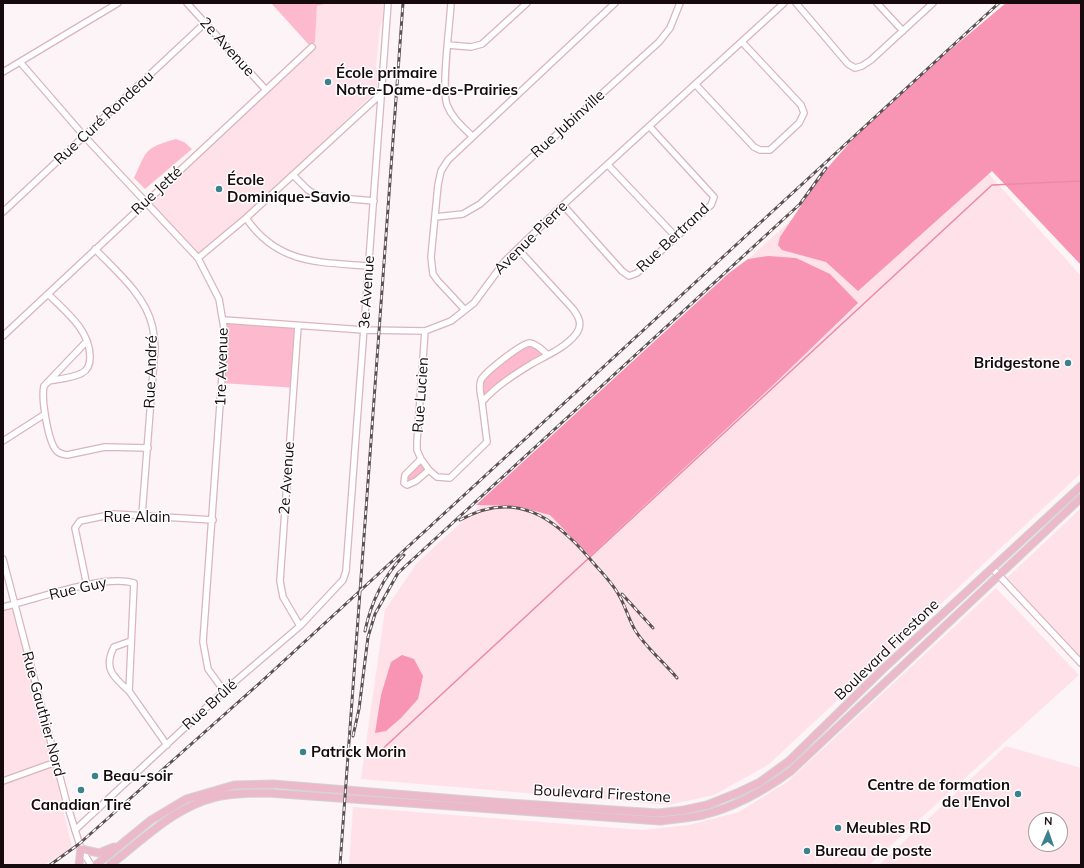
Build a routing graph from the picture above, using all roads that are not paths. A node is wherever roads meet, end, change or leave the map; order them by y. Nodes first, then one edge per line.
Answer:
1 (118, 3) edge
2 (187, 3) edge
3 (388, 3) edge
4 (451, 3) edge
5 (527, 3) edge
6 (615, 3) edge
7 (680, 3) edge
8 (784, 3) edge
9 (796, 3) edge
10 (878, 3) edge
11 (933, 3) edge
12 (205, 23) junction
13 (903, 31) junction
14 (742, 42) junction
15 (448, 46) junction
16 (312, 48) dead end
17 (20, 62) junction
18 (3, 72) edge
19 (696, 85) junction
20 (266, 90) junction
21 (381, 94) junction
22 (650, 127) junction
23 (472, 136) junction
24 (85, 137) junction
25 (608, 165) junction
26 (293, 175) junction
27 (374, 201) junction
28 (146, 202) junction
29 (563, 205) junction
30 (3, 212) edge
31 (435, 217) junction
32 (246, 218) junction
33 (676, 236) junction
34 (95, 249) junction
35 (518, 249) junction
36 (198, 258) junction
37 (368, 266) junction
38 (48, 294) junction
39 (465, 310) junction
40 (224, 320) junction
41 (298, 326) junction
42 (364, 330) junction
43 (425, 331) junction
44 (3, 336) edge
45 (87, 341) junction
46 (548, 355) junction
47 (48, 381) junction
48 (482, 402) junction
49 (45, 414) junction
50 (3, 441) edge
51 (148, 448) junction
52 (420, 459) junction
53 (429, 470) junction
54 (1081, 486) edge
55 (1081, 498) edge
56 (142, 515) junction
57 (213, 520) junction
58 (3, 560) edge
59 (993, 569) junction
60 (999, 574) junction
61 (343, 580) joint
62 (87, 586) junction
63 (13, 604) junction
64 (3, 607) edge
65 (300, 626) junction
66 (131, 641) junction
67 (1081, 663) edge
68 (129, 691) junction
69 (224, 691) junction
70 (167, 745) junction
71 (56, 762) junction
72 (3, 780) edge
73 (75, 830) junction
74 (136, 833) junction
75 (81, 849) junction
76 (79, 865) edge
77 (91, 865) edge
78 (96, 865) edge
79 (110, 865) edge

1 - 17 street
2 - 12 street, 2e Avenue
3 - 21 street, 3e Avenue
4 - 15 street
5 - 15 street
6 - 23 street
7 - 31 street, Rue Jubinville
8 - 14 street, Avenue Pierre
9 - 13 street
10 - 13 street
11 - 13 street
12 - 20 street, 2e Avenue
12 - 24 street, Rue Curé Rondeau
14 - 19 street, Avenue Pierre
14 - 19 street
15 - 23 street
16 - 20 street, Rue Jetté
17 - 18 street
17 - 24 street, 1re Avenue
19 - 22 street, Avenue Pierre
20 - 28 street, Rue Jetté
21 - 26 street
21 - 27 street, 3e Avenue
22 - 25 street, Avenue Pierre
22 - 33 street, Rue Bertrand
23 - 31 street
24 - 28 street, 1re Avenue
24 - 30 street, Rue Curé Rondeau
25 - 29 street, Avenue Pierre
25 - 33 street
26 - 27 street
26 - 32 street
27 - 37 street, 3e Avenue
28 - 34 street, Rue Jetté
28 - 36 street, 1re Avenue
29 - 33 street, Rue Bertrand
29 - 35 street, Avenue Pierre
31 - 39 street
32 - 36 street
32 - 37 street
34 - 38 street, Rue Jetté
34 - 51 street, Rue André
35 - 39 street, Avenue Pierre
35 - 46 street
36 - 40 street, 1re Avenue
37 - 42 street, 3e Avenue
38 - 44 street, Rue Jetté
38 - 45 street
39 - 43 street, Avenue Pierre
40 - 41 street, Avenue Pierre
40 - 57 street, 1re Avenue
41 - 42 street, Avenue Pierre
41 - 65 street, 2e Avenue
42 - 43 street, Avenue Pierre
42 - 61 street, 3e Avenue
43 - 52 street, Rue Lucien
45 - 47 street
45 - 47 street
46 - 48 street
46 - 48 street
47 - 49 street
48 - 53 street
49 - 50 street
49 - 51 street
51 - 56 street, Rue André
52 - 53 street
52 - 53 street
54 - 59 main road, Boulevard Firestone
55 - 60 main road, Boulevard Firestone
56 - 57 street, Rue Alain
56 - 62 street, Rue Alain
57 - 69 street, 1re Avenue
58 - 63 street, Rue Gauthier Nord
59 - 60 street
59 - 74 main road, Boulevard Firestone
60 - 67 street
60 - 79 main road, Boulevard Firestone
61 - 65 street, Rue Brûlé
62 - 63 street, Rue Guy
62 - 66 street, Rue Guy
63 - 64 street, Rue Guy
63 - 71 street, Rue Gauthier Nord
65 - 69 street, Rue Brûlé
66 - 68 street, Rue Guy
66 - 68 street
68 - 70 street
69 - 70 street, Rue Brûlé
70 - 73 street, Rue Brûlé
71 - 72 street
71 - 73 street, Rue Gauthier Nord
73 - 75 street, Rue Gauthier Nord
74 - 75 main road
74 - 78 main road, Boulevard Firestone
75 - 76 main road
75 - 77 street, Rue Gauthier Nord

